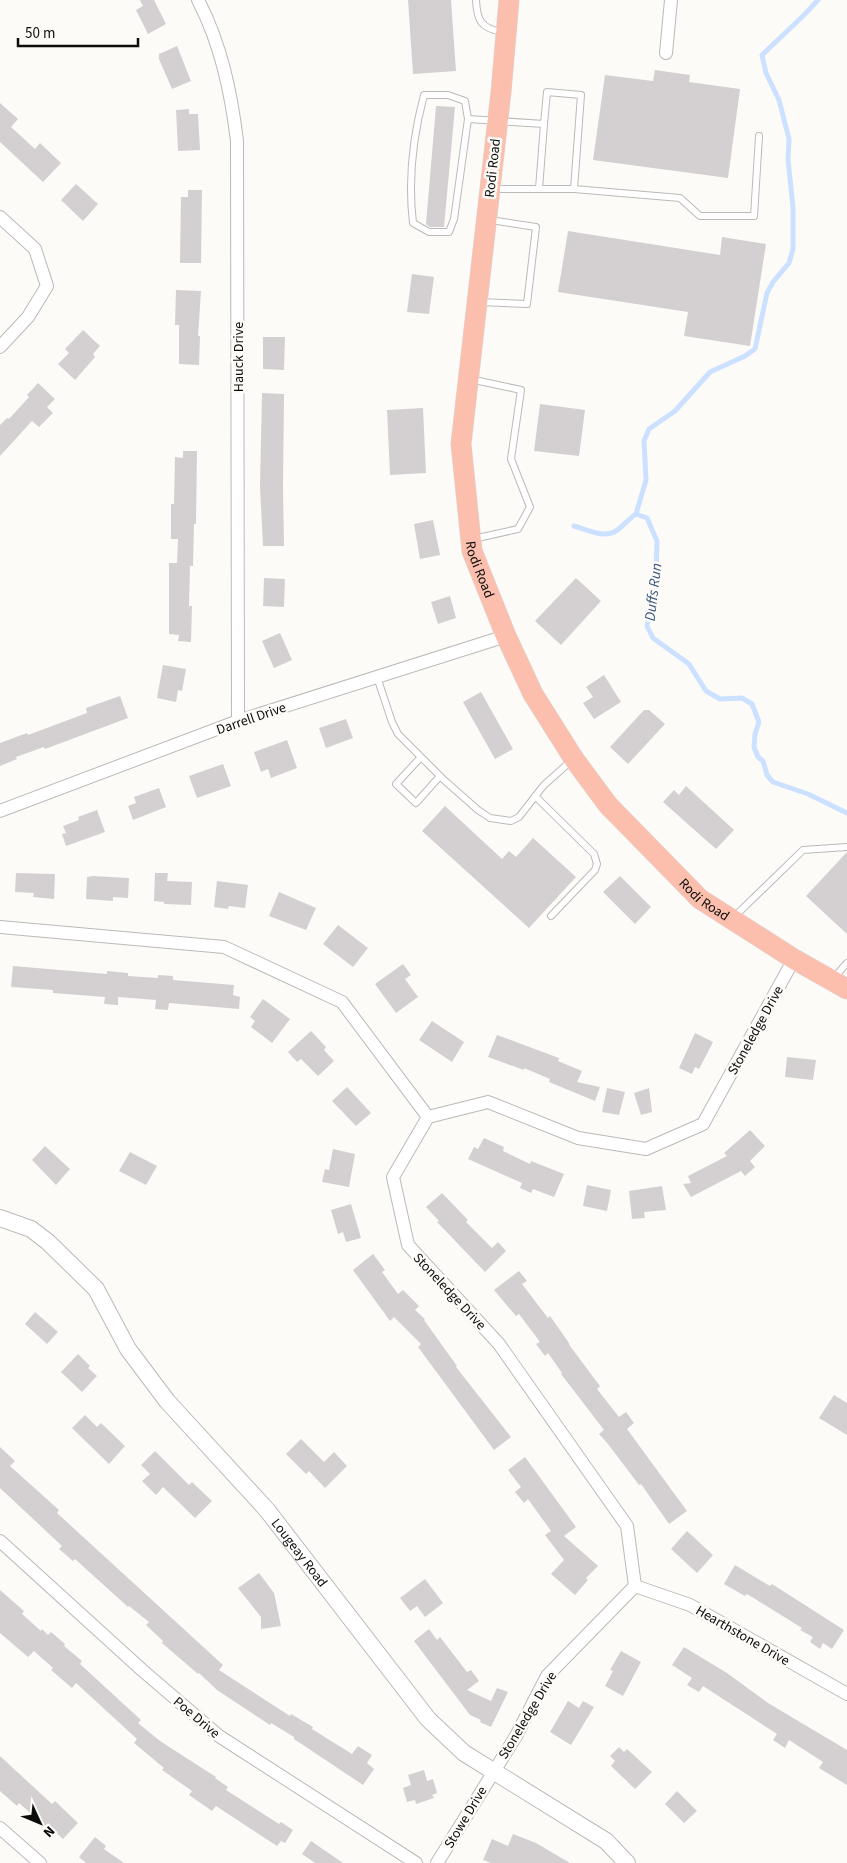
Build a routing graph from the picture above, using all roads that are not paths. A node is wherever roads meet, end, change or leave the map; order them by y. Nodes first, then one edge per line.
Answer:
1 (198, 0) edge
2 (476, 0) edge
3 (509, 0) edge
4 (671, 0) edge
5 (506, 33) junction
6 (666, 53) dead end
7 (468, 119) junction
8 (497, 121) junction
9 (544, 124) junction
10 (759, 136) dead end
11 (539, 188) junction
12 (490, 189) junction
13 (574, 190) junction
14 (0, 217) edge
15 (486, 219) junction
16 (477, 302) junction
17 (0, 347) edge
18 (469, 379) junction
19 (470, 540) junction
20 (506, 636) junction
21 (377, 677) junction
22 (238, 721) junction
23 (421, 757) junction
24 (574, 758) junction
25 (440, 776) junction
26 (535, 796) junction
27 (0, 811) edge
28 (847, 847) edge
29 (551, 916) dead end
30 (731, 920) junction
31 (0, 927) edge
32 (794, 959) junction
33 (847, 962) edge
34 (839, 985) edge
35 (428, 1117) junction
36 (0, 1218) edge
37 (0, 1541) edge
38 (635, 1586) junction
39 (847, 1694) edge
40 (493, 1771) junction
41 (0, 1828) edge
42 (40, 1863) edge
43 (416, 1863) edge
44 (437, 1863) edge
45 (626, 1863) edge

1 - 22 street, Hauck Drive
2 - 5 lane
3 - 5 main road, Rodi Road
4 - 6 street
5 - 8 main road, Rodi Road
7 - 7 lane
7 - 8 lane
8 - 9 lane
8 - 12 main road, Rodi Road
9 - 11 lane
9 - 13 lane
10 - 13 lane
11 - 12 lane
11 - 13 lane
12 - 15 main road, Rodi Road
14 - 17 street
15 - 16 main road, Rodi Road
15 - 16 lane
16 - 18 main road, Rodi Road
18 - 19 main road, Rodi Road
18 - 19 lane
19 - 20 main road, Rodi Road
20 - 21 street, Darrell Drive
20 - 24 main road, Rodi Road
21 - 22 street, Darrell Drive
21 - 23 lane
22 - 27 street, Darrell Drive
23 - 25 lane
23 - 25 lane
24 - 26 lane
24 - 30 main road, Rodi Road
25 - 26 lane
26 - 29 lane
28 - 30 lane
30 - 32 main road, Rodi Road
31 - 35 street
32 - 34 main road, Rodi Road
32 - 35 street, Stoneledge Drive
33 - 34 lane
35 - 38 street, Stoneledge Drive
36 - 40 street, Lougeay Road
37 - 43 street, Poe Drive
38 - 39 street, Hearthstone Drive
38 - 40 street, Stoneledge Drive
40 - 44 street, Stowe Drive
40 - 45 street, Lougeay Road
41 - 42 street

